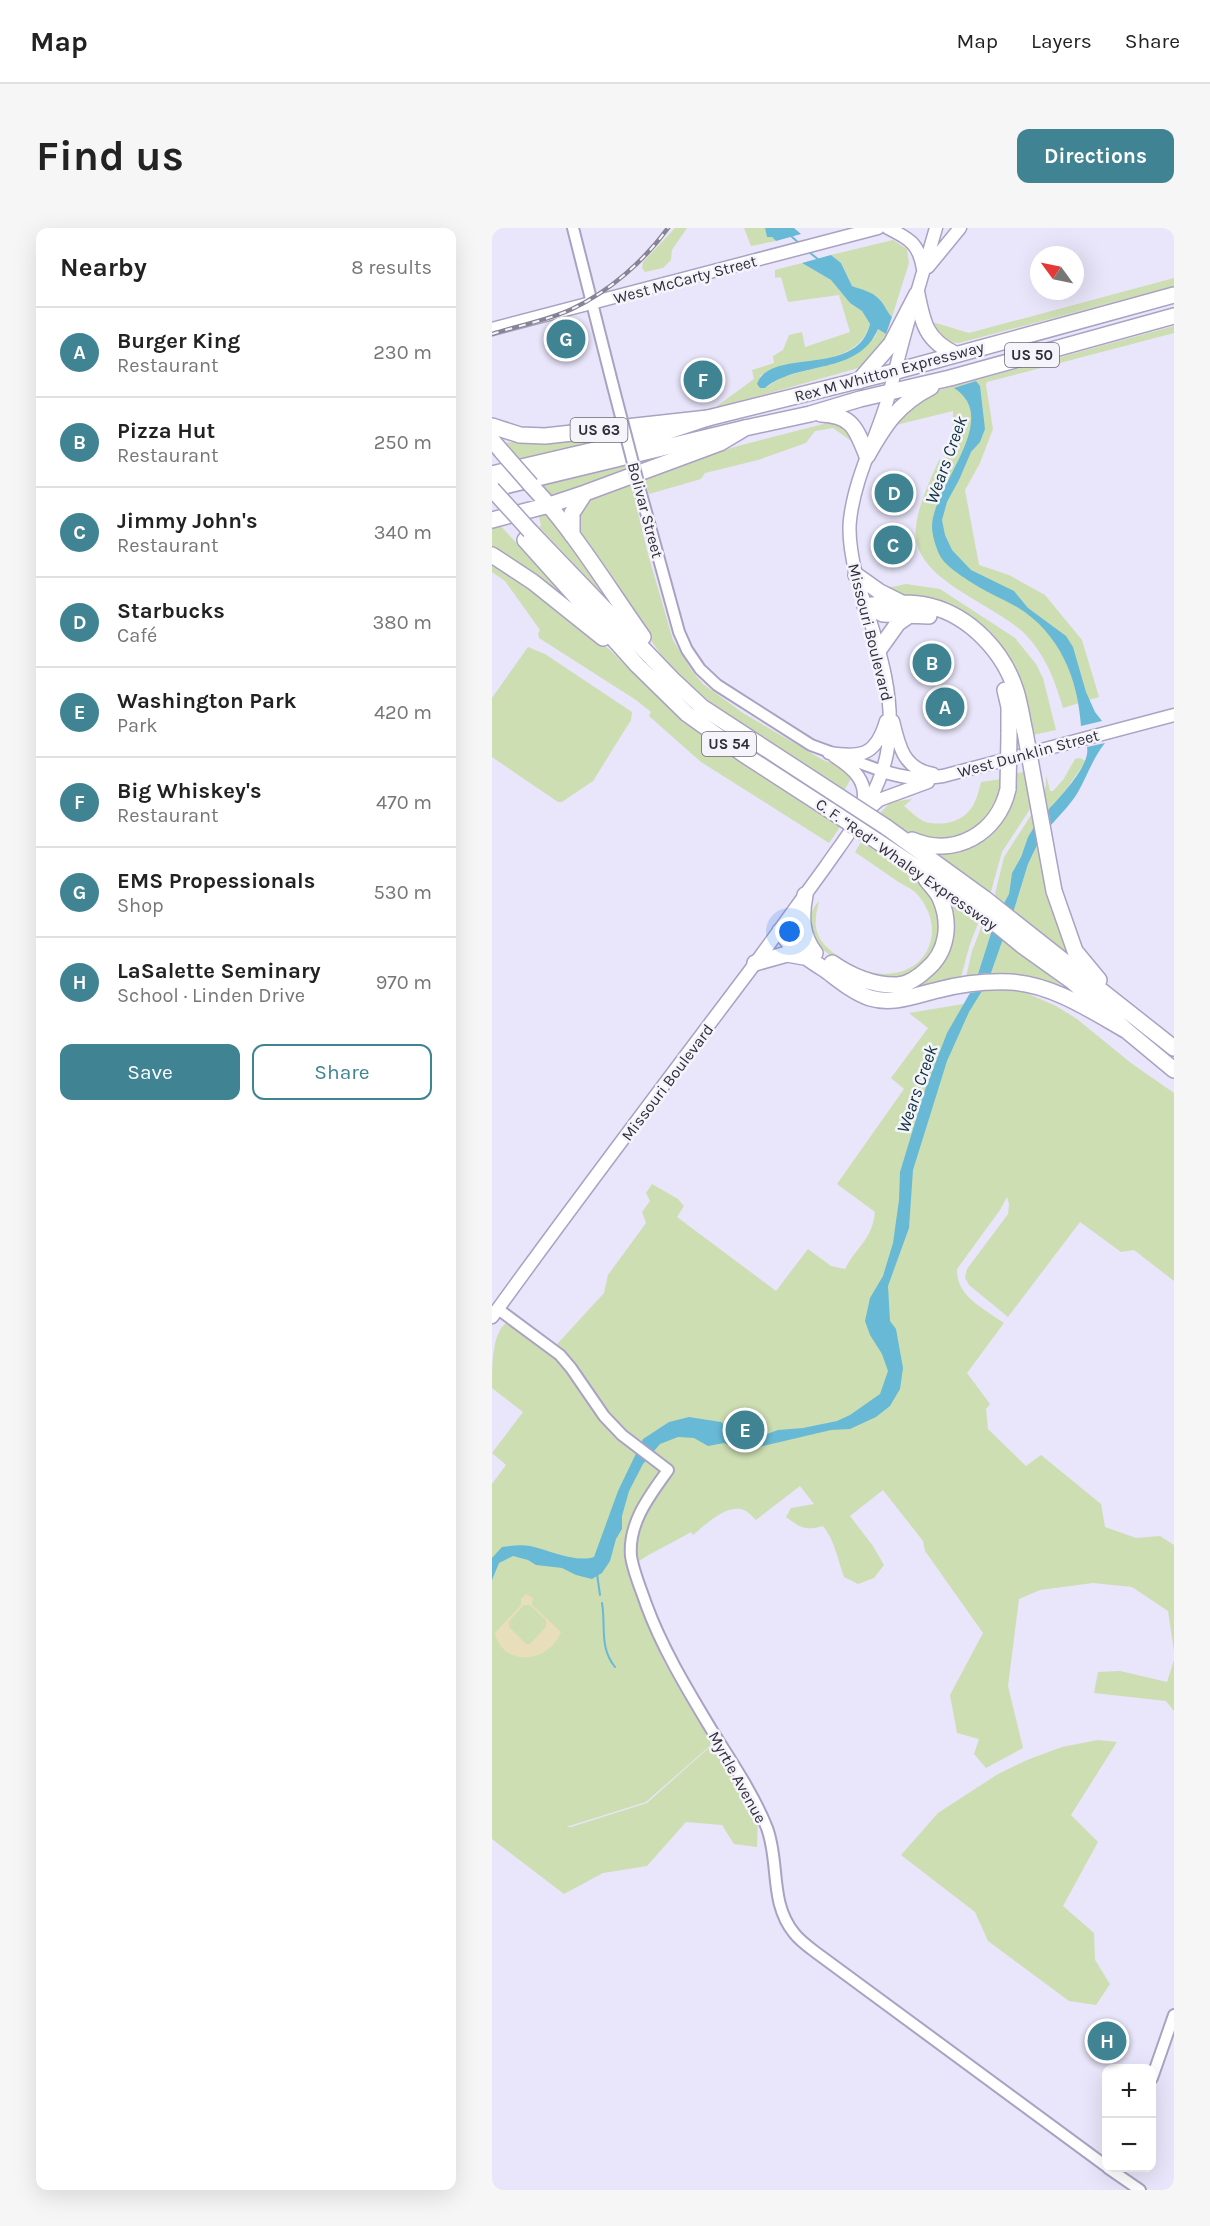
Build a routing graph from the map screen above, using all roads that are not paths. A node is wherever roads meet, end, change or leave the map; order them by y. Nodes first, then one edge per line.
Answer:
1 (573, 228) edge
2 (878, 228) edge
3 (888, 228) edge
4 (936, 228) edge
5 (960, 228) edge
6 (923, 273) junction
7 (917, 294) junction
8 (1174, 295) edge
9 (592, 304) junction
10 (1174, 316) edge
11 (492, 329) edge
12 (955, 354) junction
13 (893, 372) junction
14 (950, 378) junction
15 (859, 381) junction
16 (890, 391) junction
17 (810, 414) junction
18 (708, 418) junction
19 (492, 426) edge
20 (745, 428) junction
21 (496, 446) edge
22 (867, 456) junction
23 (492, 474) edge
24 (492, 489) edge
25 (585, 493) junction
26 (492, 504) edge
27 (549, 505) junction
28 (492, 520) edge
29 (572, 535) junction
30 (527, 536) junction
31 (492, 555) edge
32 (856, 575) junction
33 (865, 606) junction
34 (908, 608) junction
35 (878, 651) junction
36 (637, 665) junction
37 (672, 679) junction
38 (890, 705) junction
39 (1174, 715) edge
40 (1017, 734) junction
41 (830, 753) junction
42 (882, 771) junction
43 (943, 776) junction
44 (855, 825) junction
45 (886, 827) junction
46 (917, 867) junction
47 (805, 895) junction
48 (979, 902) junction
49 (780, 931) junction
50 (1028, 941) junction
51 (812, 956) junction
52 (755, 963) junction
53 (1118, 1003) junction
54 (1127, 1031) junction
55 (1174, 1048) edge
56 (1174, 1070) edge
57 (495, 1313) edge
58 (1174, 2015) edge
59 (1156, 2067) edge
60 (1102, 2163) edge
61 (1115, 2172) edge
62 (1140, 2190) edge

1 - 9 street, Bolivar Street
2 - 9 main road, West McCarty Street
3 - 6 main road
4 - 6 main road, Missouri Boulevard
5 - 6 main road
6 - 7 main road, Missouri Boulevard
7 - 12 highway
7 - 13 main road, Missouri Boulevard
7 - 15 highway
8 - 12 highway, Rex M Whitton Expressway / US 50
9 - 11 main road, West McCarty Street
9 - 41 street, Bolivar Street, bridge
10 - 14 highway, Rex M Whitton Expressway / US 50
12 - 13 highway, Rex M Whitton Expressway / US 50
13 - 15 highway, Rex M Whitton Expressway / US 50
13 - 16 main road, Missouri Boulevard
14 - 16 highway, Rex M Whitton Expressway / US 50
14 - 22 highway
15 - 18 highway, Rex M Whitton Expressway / US 50
16 - 17 highway, Rex M Whitton Expressway / US 50
16 - 22 main road, Missouri Boulevard
17 - 20 highway, Rex M Whitton Expressway / US 50
17 - 22 highway
18 - 19 highway, US 63
18 - 23 highway, US 50
20 - 24 highway, US 50
20 - 25 highway
21 - 27 highway, bridge
22 - 32 main road, Missouri Boulevard
24 - 30 highway, US 54, bridge
25 - 27 highway
25 - 29 highway
26 - 30 highway, US 54
27 - 28 highway
27 - 29 highway
29 - 37 highway
30 - 36 highway, US 54
30 - 37 highway, US 54
31 - 36 highway
32 - 33 main road, Missouri Boulevard
32 - 34 highway
33 - 34 highway
33 - 35 main road, Missouri Boulevard
34 - 35 highway
34 - 40 highway
35 - 38 main road, Missouri Boulevard
36 - 46 highway, C. F. “Red” Whaley Expressway / US 54, bridge
37 - 45 highway, C. F. “Red” Whaley Expressway / US 54, bridge
38 - 41 main road
38 - 42 main road, Missouri Boulevard
38 - 43 main road
39 - 43 main road, West Dunklin Street
40 - 45 highway, bridge
40 - 53 highway, bridge
41 - 42 street, Bolivar Street
41 - 44 main road
42 - 43 main road, West Dunklin Street
42 - 44 main road, Missouri Boulevard
43 - 44 main road
44 - 47 main road, Missouri Boulevard
45 - 48 highway, C. F. “Red” Whaley Expressway / US 54
46 - 48 highway, C. F. “Red” Whaley Expressway / US 54
46 - 51 highway
47 - 49 main road, Missouri Boulevard
47 - 51 highway
48 - 50 highway, C. F. “Red” Whaley Expressway / US 54
49 - 51 highway
49 - 52 main road, Missouri Boulevard
50 - 53 highway, C. F. “Red” Whaley Expressway / US 54
50 - 54 highway, C. F. “Red” Whaley Expressway / US 54
51 - 52 highway
51 - 54 highway
52 - 57 main road, Missouri Boulevard
53 - 55 highway, C. F. “Red” Whaley Expressway / US 54
54 - 56 highway, C. F. “Red” Whaley Expressway / US 54
57 - 60 street, Myrtle Avenue
58 - 59 street
61 - 62 street, Myrtle Avenue

